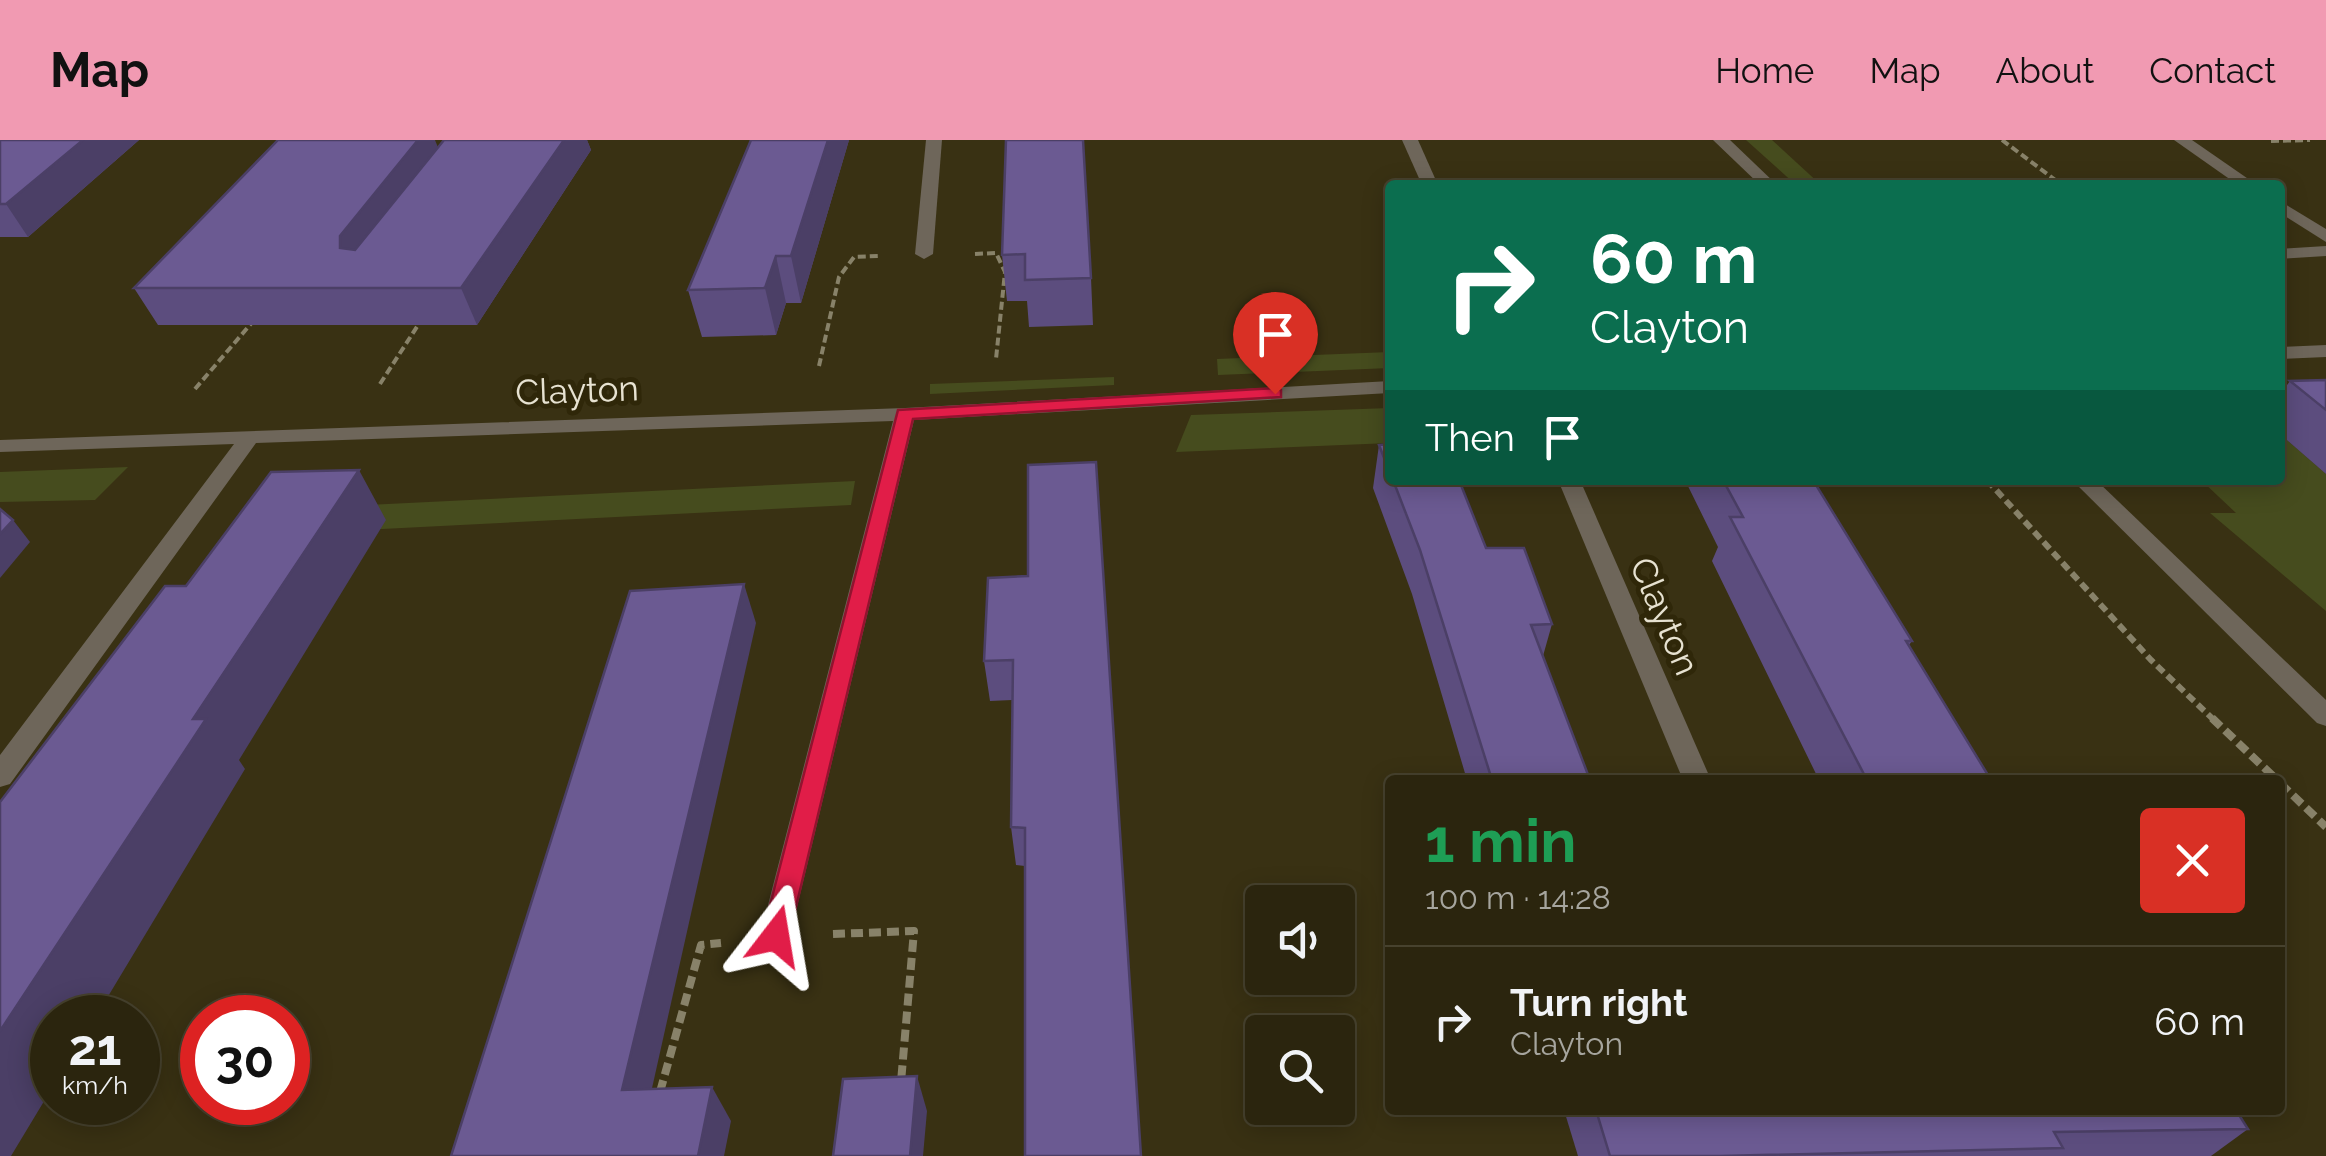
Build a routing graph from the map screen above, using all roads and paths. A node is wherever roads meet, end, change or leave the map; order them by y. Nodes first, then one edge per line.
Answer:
1 (934, 140) edge
2 (1410, 140) edge
3 (1721, 140) edge
4 (2002, 140) edge
5 (2182, 140) edge
6 (1428, 180) edge
7 (1764, 180) edge
8 (2055, 180) edge
9 (2242, 180) edge
10 (2285, 209) edge
11 (2326, 236) edge
12 (2326, 251) edge
13 (996, 253) dead end
14 (924, 254) dead end
15 (2285, 254) edge
16 (854, 257) dead end
17 (430, 306) edge
18 (263, 309) edge
19 (2326, 351) edge
20 (2285, 353) edge
21 (996, 359) dead end
22 (820, 366) dead end
23 (380, 384) dead end
24 (1385, 387) edge
25 (192, 392) dead end
26 (905, 414) junction
27 (252, 436) junction
28 (0, 446) edge
29 (1571, 485) edge
30 (1992, 485) edge
31 (2089, 485) edge
32 (2326, 716) edge
33 (1695, 775) edge
34 (2271, 775) edge
35 (0, 776) edge
36 (2285, 789) edge
37 (2326, 828) edge
38 (776, 936) junction
39 (658, 1098) edge
40 (900, 1100) edge

1 - 14 street
2 - 6 street
3 - 7 street
4 - 8 path
5 - 9 street
10 - 11 street
12 - 15 street
13 - 21 path
16 - 22 path
17 - 23 path
18 - 25 path
19 - 20 street
24 - 26 street, Clayton
26 - 27 street, Clayton
26 - 38 street
27 - 28 street, Clayton
27 - 35 street
29 - 33 street, Clayton
30 - 34 path
31 - 32 street
36 - 37 path
38 - 39 path
38 - 40 path

